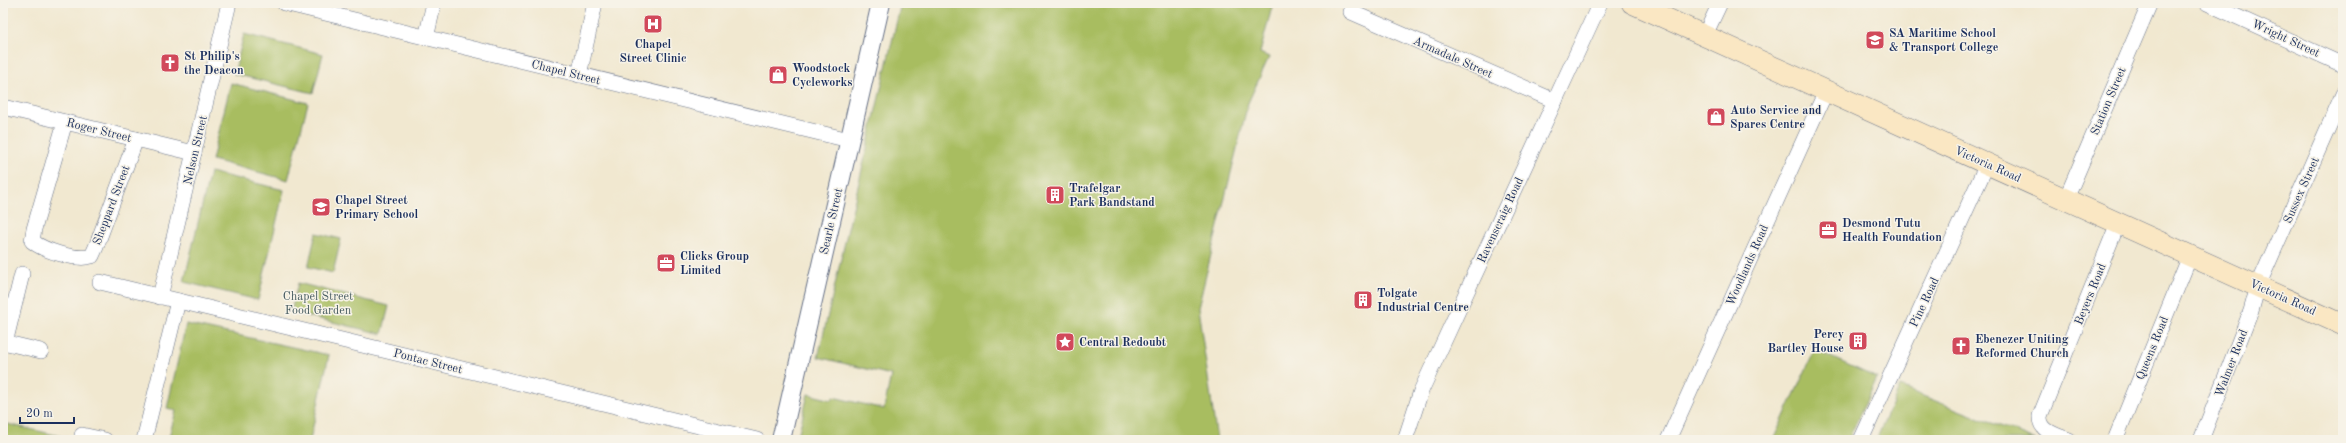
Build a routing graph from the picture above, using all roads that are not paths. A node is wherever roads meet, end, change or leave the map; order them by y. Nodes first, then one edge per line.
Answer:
1 (229, 3) edge
2 (284, 3) edge
3 (434, 3) edge
4 (595, 3) edge
5 (881, 3) edge
6 (1600, 3) edge
7 (1632, 3) edge
8 (1720, 3) edge
9 (2150, 3) edge
10 (2207, 3) edge
11 (1351, 12) dead end
12 (1704, 37) junction
13 (426, 38) junction
14 (2343, 65) edge
15 (579, 75) junction
16 (1826, 91) junction
17 (2343, 94) edge
18 (1555, 101) junction
19 (3, 107) edge
20 (65, 122) junction
21 (136, 139) junction
22 (849, 140) junction
23 (194, 153) junction
24 (1987, 164) junction
25 (2066, 200) junction
26 (2118, 223) junction
27 (2190, 256) junction
28 (22, 274) dead end
29 (100, 282) dead end
30 (2258, 286) junction
31 (160, 296) junction
32 (178, 301) junction
33 (2343, 325) edge
34 (4, 342) edge
35 (41, 352) dead end
36 (82, 435) dead end
37 (105, 440) edge
38 (144, 440) edge
39 (756, 440) edge
40 (780, 440) edge
41 (1404, 440) edge
42 (1668, 440) edge
43 (1861, 440) edge
44 (2069, 440) edge
45 (2115, 440) edge
46 (2201, 440) edge

1 - 23 street, Nelson Street
2 - 13 street, Chapel Street
3 - 13 street
4 - 15 street
5 - 22 street, Searle Street
6 - 18 street, Ravenscraig Road
7 - 12 main road, Victoria Road
8 - 12 street
9 - 25 street, Station Street
10 - 14 street, Wright Street
11 - 18 street, Armadale Street
12 - 16 main road, Victoria Road
13 - 15 street, Chapel Street
15 - 22 street, Chapel Street
16 - 24 main road, Victoria Road
16 - 42 street, Woodlands Road
17 - 30 street, Sussex Street
18 - 41 street, Ravenscraig Road
19 - 20 street, Roger Street
20 - 21 street, Roger Street
20 - 21 street, Sheppard Street
21 - 23 street, Roger Street
22 - 40 street, Searle Street
23 - 31 street, Nelson Street
24 - 25 main road, Victoria Road
24 - 43 street, Pine Road
25 - 26 main road, Victoria Road
26 - 27 main road, Victoria Road
26 - 44 street, Beyers Road
27 - 30 main road, Victoria Road
27 - 45 street, Queens Road
28 - 34 street
29 - 31 street, Pontac Street
30 - 33 main road, Victoria Road
30 - 46 street, Walmer Road
31 - 32 street, Pontac Street
32 - 38 street
32 - 39 street, Pontac Street
34 - 35 street
36 - 37 street

